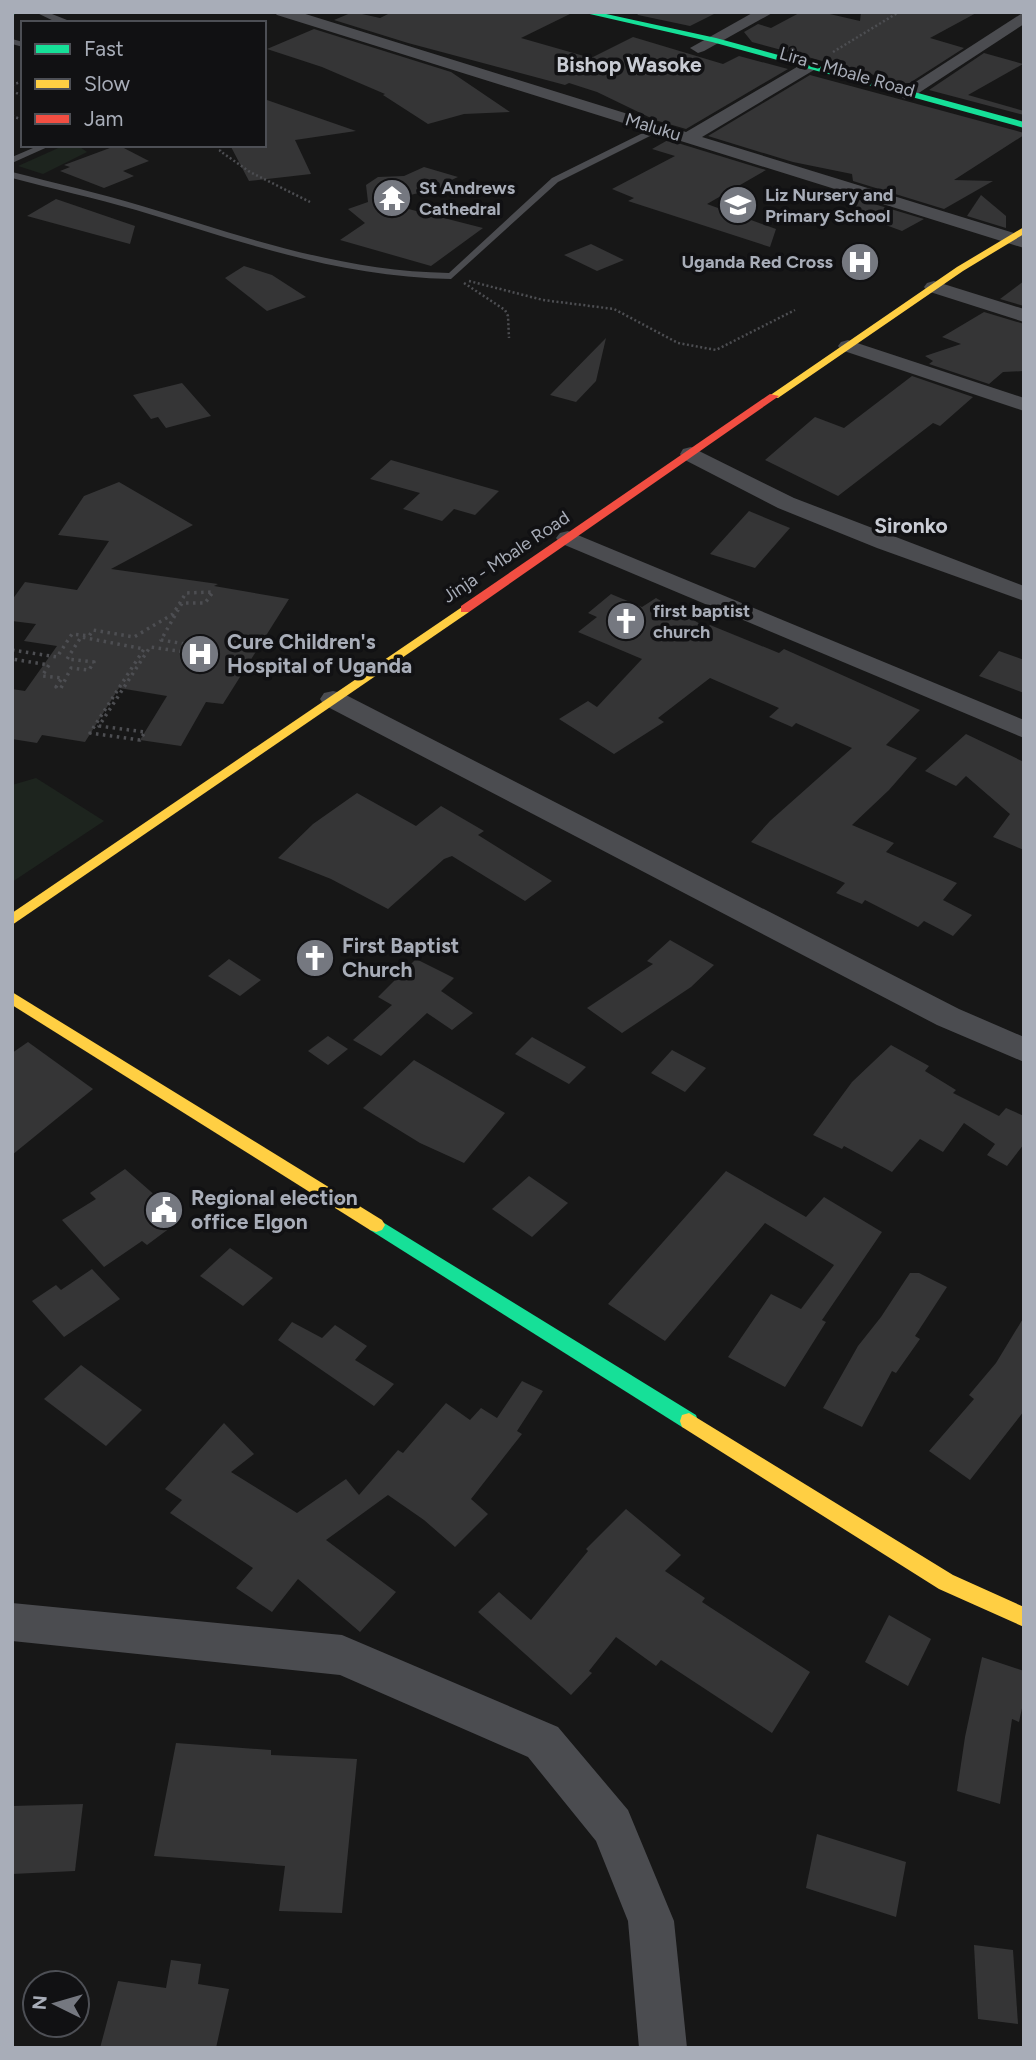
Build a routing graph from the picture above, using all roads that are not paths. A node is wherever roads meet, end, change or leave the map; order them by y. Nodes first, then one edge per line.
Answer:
1 (39, 12) edge
2 (282, 12) edge
3 (585, 12) edge
4 (766, 12) edge
5 (1024, 17) edge
6 (719, 18) edge
7 (63, 21) edge
8 (675, 35) junction
9 (713, 40) junction
10 (698, 48) junction
11 (808, 67) junction
12 (791, 77) junction
13 (905, 93) junction
14 (1024, 125) edge
15 (659, 128) junction
16 (689, 137) junction
17 (1024, 142) edge
18 (43, 147) edge
19 (12, 160) edge
20 (12, 175) edge
21 (1019, 237) edge
22 (934, 287) junction
23 (1024, 317) edge
24 (848, 346) junction
25 (1024, 405) edge
26 (691, 454) junction
27 (568, 538) junction
28 (1024, 594) edge
29 (333, 699) junction
30 (1024, 730) edge
31 (12, 920) edge
32 (12, 997) edge
33 (1024, 1050) edge
34 (1024, 1617) edge
35 (12, 1622) edge
36 (663, 2048) edge

1 - 7 lane
2 - 15 street, Maluku
3 - 8 main road, Lira - Mbale Road
4 - 9 street
5 - 13 street
6 - 8 street
8 - 9 main road, Lira - Mbale Road
8 - 10 main road, Lira - Mbale Road
9 - 10 street
9 - 11 main road, Lira - Mbale Road
10 - 12 main road, Lira - Mbale Road
11 - 12 street
11 - 13 main road, Lira - Mbale Road
12 - 16 street
12 - 17 main road, Lira - Mbale Road
13 - 14 main road, Lira - Mbale Road
15 - 16 street, Maluku
15 - 20 lane
16 - 21 street, Maluku
18 - 19 lane
21 - 22 main road, Jinja - Mbale Road
22 - 23 street
22 - 24 main road, Jinja - Mbale Road
24 - 25 street
24 - 26 main road, Jinja - Mbale Road
26 - 27 main road, Jinja - Mbale Road
26 - 28 street
27 - 29 main road, Jinja - Mbale Road
27 - 30 street
29 - 31 main road, Jinja - Mbale Road
29 - 33 street
32 - 34 main road
35 - 36 street

